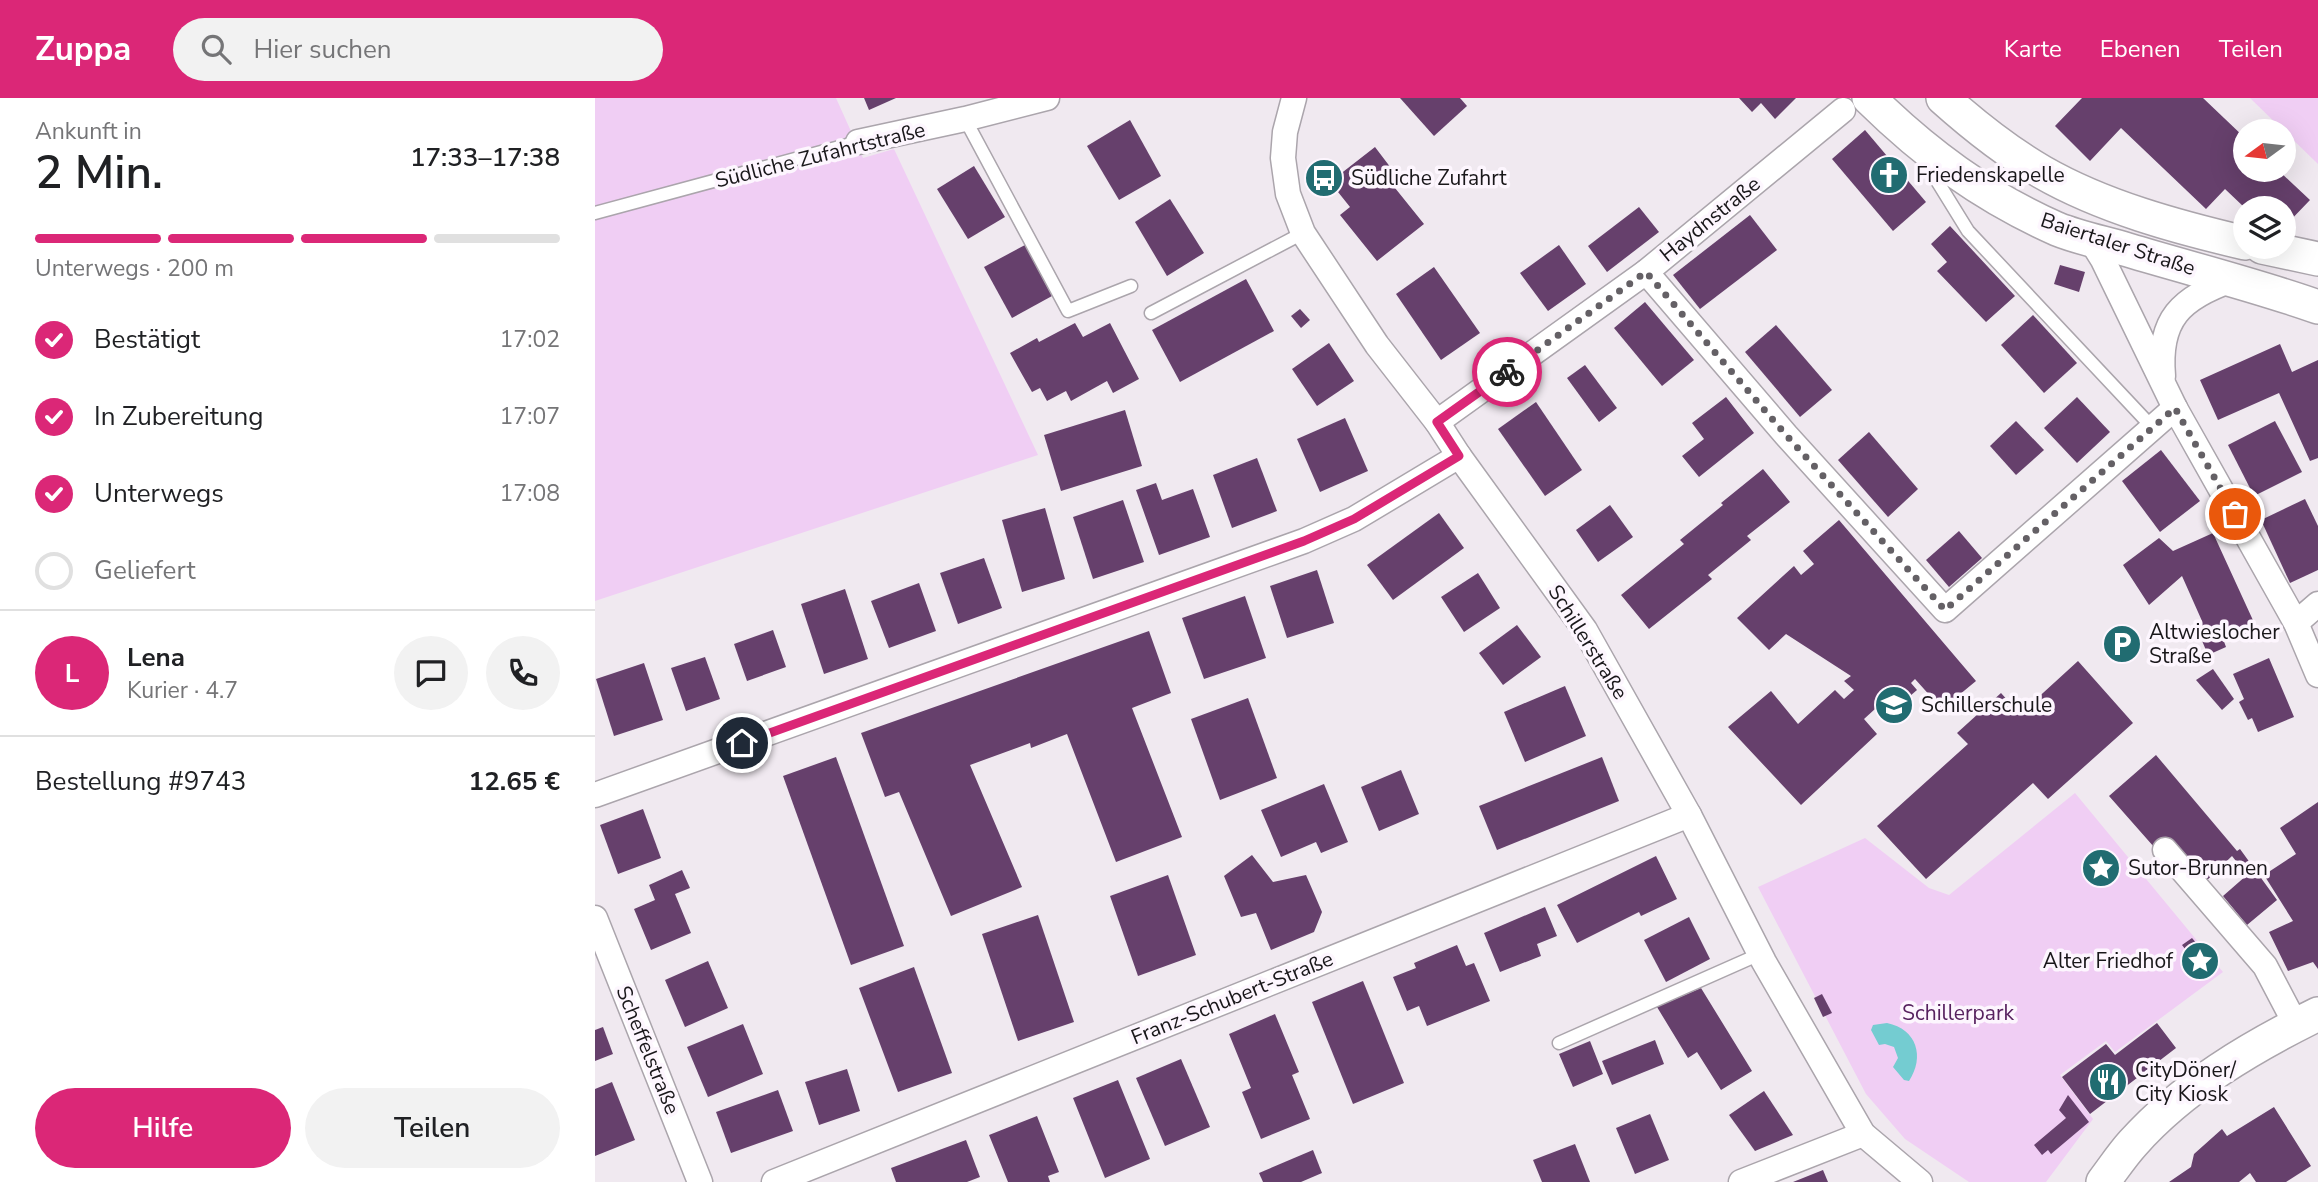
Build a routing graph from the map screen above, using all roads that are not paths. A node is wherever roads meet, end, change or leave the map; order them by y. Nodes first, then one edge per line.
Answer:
1 (1047, 98) edge
2 (1294, 98) edge
3 (1943, 98) edge
4 (1856, 104) edge
5 (965, 119) junction
6 (1913, 141) junction
7 (858, 142) joint
8 (595, 214) edge
9 (1303, 233) junction
10 (2090, 239) junction
11 (2233, 239) edge
12 (2296, 254) edge
13 (2318, 259) edge
14 (1646, 272) junction
15 (2232, 280) junction
16 (1131, 286) dead end
17 (2318, 307) edge
18 (1151, 313) dead end
19 (2163, 380) junction
20 (2175, 408) junction
21 (1437, 422) junction
22 (2153, 428) junction
23 (1459, 456) junction
24 (2318, 604) edge
25 (2296, 623) junction
26 (2318, 675) edge
27 (595, 795) edge
28 (1689, 815) junction
29 (2165, 850) dead end
30 (595, 918) edge
31 (1761, 954) junction
32 (2307, 1020) edge
33 (1559, 1043) dead end
34 (1863, 1134) junction
35 (700, 1182) edge
36 (774, 1182) edge
37 (1741, 1182) edge
38 (1920, 1182) edge
39 (2103, 1182) edge

1 - 5 street, Südliche Zufahrtstraße
2 - 9 street, Schillerstraße
3 - 11 main road, Baiertaler Straße
4 - 6 main road, Baiertaler Straße
4 - 14 street, Haydnstraße
5 - 7 street, Südliche Zufahrtstraße
5 - 16 lane
6 - 10 main road, Baiertaler Straße
6 - 22 lane
7 - 8 lane, Südliche Zufahrtstraße
9 - 18 lane
9 - 21 street, Schillerstraße
10 - 15 main road, Baiertaler Straße
10 - 19 street
12 - 13 main road
14 - 21 street, Haydnstraße
14 - 22 street
15 - 17 main road, Baiertaler Straße
15 - 19 street
19 - 20 street
20 - 22 street
20 - 25 street
21 - 23 street, Schillerstraße
23 - 27 street
23 - 28 street, Schillerstraße
24 - 25 street
25 - 26 street
28 - 31 street, Schillerstraße
28 - 36 street, Franz-Schubert-Straße
29 - 32 street
30 - 35 street, Scheffelstraße
31 - 33 lane
31 - 34 street, Schillerstraße
32 - 39 main road
34 - 37 street
34 - 38 street, Schillerstraße

